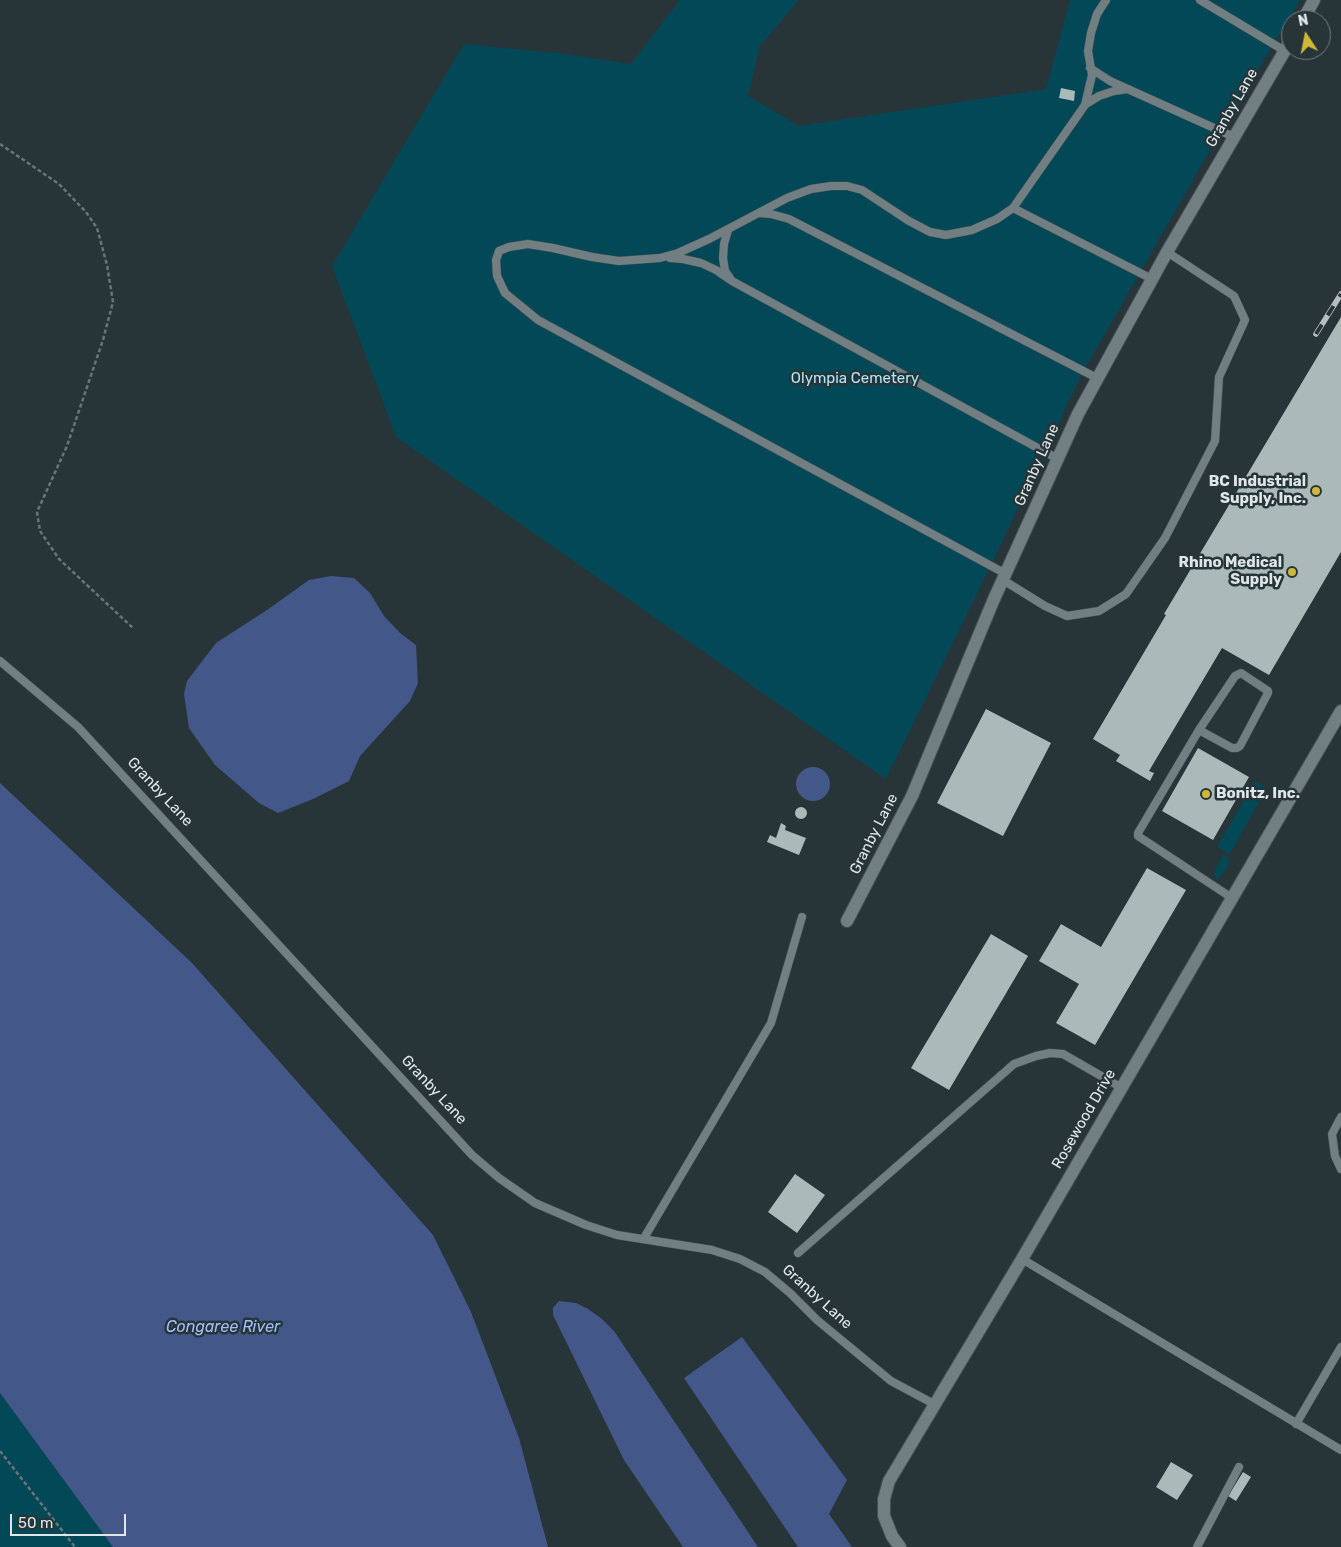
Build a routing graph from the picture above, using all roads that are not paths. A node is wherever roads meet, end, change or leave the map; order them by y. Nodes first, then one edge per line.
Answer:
1 (1106, 0) edge
2 (1200, 0) edge
3 (1281, 41) edge
4 (1281, 57) edge
5 (1090, 68) junction
6 (1130, 89) junction
7 (1086, 104) junction
8 (1234, 137) junction
9 (779, 202) junction
10 (1013, 208) junction
11 (759, 213) junction
12 (784, 218) junction
13 (728, 230) junction
14 (1167, 252) junction
15 (660, 258) junction
16 (1152, 279) junction
17 (732, 281) junction
18 (1097, 378) junction
19 (1058, 459) junction
20 (1005, 577) junction
21 (0, 661) edge
22 (1341, 711) edge
23 (1199, 730) junction
24 (1232, 898) junction
25 (802, 917) dead end
26 (847, 921) dead end
27 (1122, 1088) junction
28 (1341, 1117) edge
29 (1341, 1168) edge
30 (644, 1238) junction
31 (798, 1253) dead end
32 (1022, 1259) junction
33 (1341, 1347) edge
34 (934, 1404) junction
35 (1296, 1424) junction
36 (1341, 1450) edge
37 (1239, 1467) dead end
38 (900, 1547) edge
39 (1197, 1547) edge

1 - 5 lane
2 - 3 lane
4 - 8 street, Granby Lane
5 - 6 lane
5 - 7 lane
6 - 7 lane
6 - 8 lane
7 - 10 lane
8 - 14 street, Granby Lane
9 - 10 lane
9 - 11 lane
9 - 12 lane
10 - 16 lane
11 - 12 lane
11 - 13 lane
12 - 18 lane
13 - 15 lane
13 - 17 lane
14 - 16 street, Granby Lane
14 - 20 lane
15 - 17 lane
15 - 20 lane
16 - 18 street, Granby Lane
17 - 19 lane
18 - 19 street, Granby Lane
19 - 20 street, Granby Lane
20 - 26 street, Granby Lane
21 - 30 lane, Granby Lane
22 - 24 street, Rosewood Drive
23 - 23 lane
23 - 24 lane
24 - 27 street, Rosewood Drive
25 - 30 lane
27 - 31 lane
27 - 32 street, Rosewood Drive
28 - 29 lane
30 - 34 lane, Granby Lane
32 - 34 street, Rosewood Drive
32 - 35 lane
33 - 35 lane
34 - 38 street, Rosewood Drive
35 - 36 lane
37 - 39 lane

